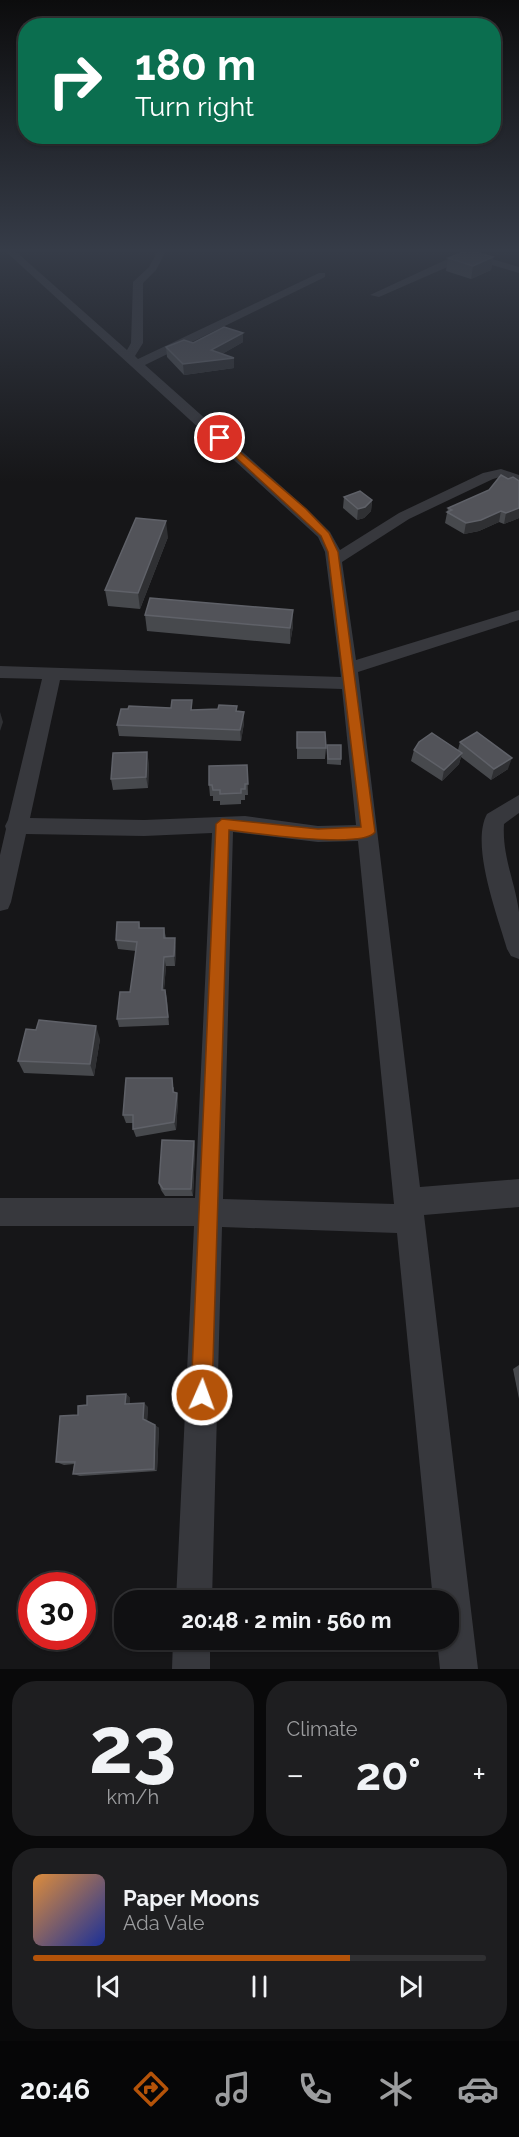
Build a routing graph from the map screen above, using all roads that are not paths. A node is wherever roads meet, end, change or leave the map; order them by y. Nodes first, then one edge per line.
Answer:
1 (96, 327) edge
2 (137, 327) edge
3 (207, 327) edge
4 (134, 360) junction
5 (519, 480) edge
6 (334, 560) junction
7 (519, 615) edge
8 (0, 672) edge
9 (52, 675) junction
10 (349, 676) junction
11 (519, 803) edge
12 (222, 824) junction
13 (15, 826) junction
14 (368, 832) junction
15 (0, 902) edge
16 (519, 949) edge
17 (519, 1193) edge
18 (409, 1210) junction
19 (0, 1212) edge
20 (209, 1212) junction
21 (194, 1590) edge
22 (192, 1650) edge
23 (191, 1669) edge
24 (459, 1669) edge

1 - 4 street
2 - 4 street
3 - 4 street
4 - 6 street
5 - 6 street
6 - 10 street
7 - 10 street
8 - 9 street
9 - 10 street
9 - 13 street
10 - 14 street
11 - 16 street
12 - 13 street
12 - 14 street
12 - 20 street
13 - 15 street
14 - 18 street
17 - 18 street
18 - 20 street
18 - 24 street
19 - 20 street
20 - 21 street
22 - 23 street

